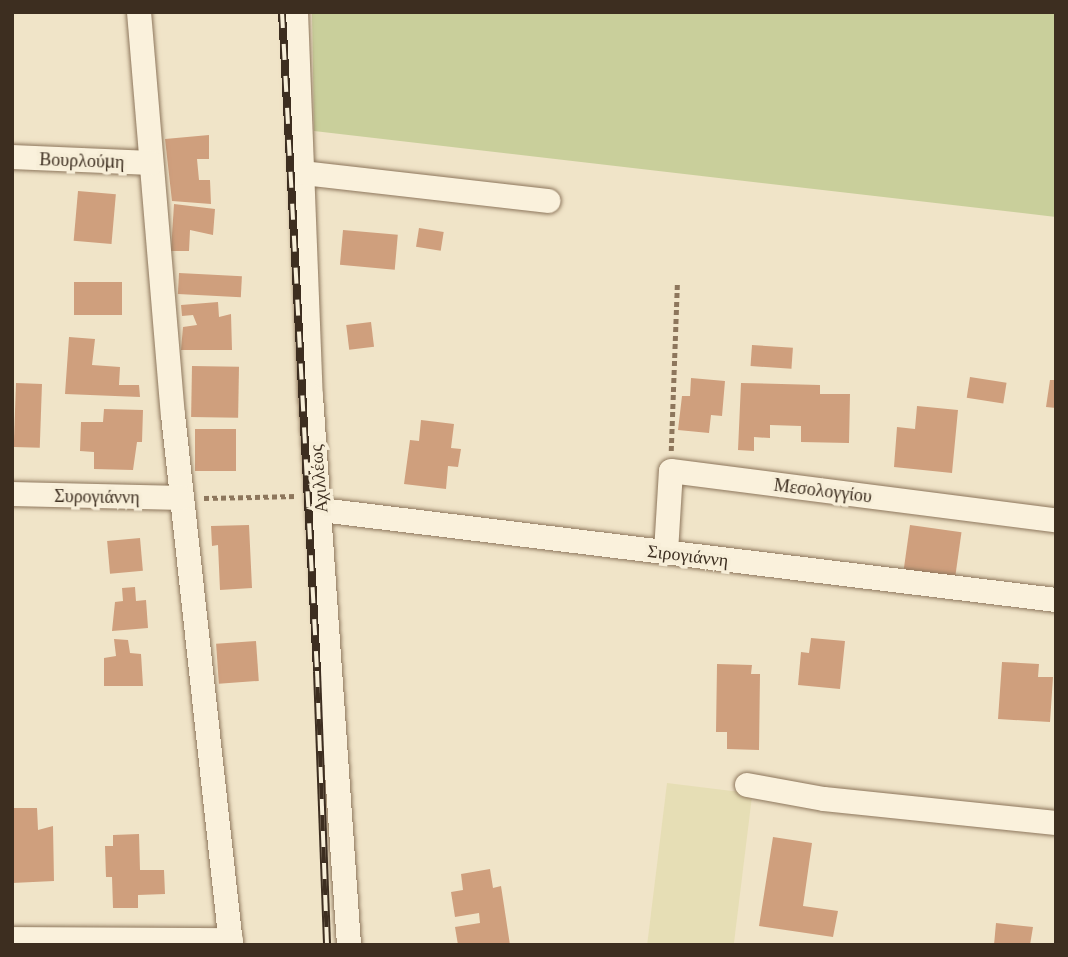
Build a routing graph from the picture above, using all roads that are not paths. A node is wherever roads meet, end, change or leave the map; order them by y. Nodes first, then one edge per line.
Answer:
1 (139, 12) edge
2 (296, 12) edge
3 (12, 157) edge
4 (151, 163) junction
5 (303, 173) junction
6 (548, 201) dead end
7 (12, 494) edge
8 (182, 498) junction
9 (320, 503) junction
10 (1056, 520) edge
11 (666, 552) junction
12 (1056, 600) edge
13 (747, 785) dead end
14 (1056, 823) edge
15 (12, 939) edge
16 (231, 942) edge
17 (349, 945) edge

1 - 4 street
2 - 5 street, Αχιλλέως
3 - 4 street, Βουρλούμη
4 - 8 street
5 - 6 street
5 - 9 street, Αχιλλέως
7 - 8 street, Συρογιάννη
8 - 16 street
9 - 11 street, Σιρογιάννη
9 - 17 street, Αχιλλέως
10 - 11 street, Μεσολογγίου
11 - 12 street, Σιρογιάννη
13 - 14 street
15 - 16 street

